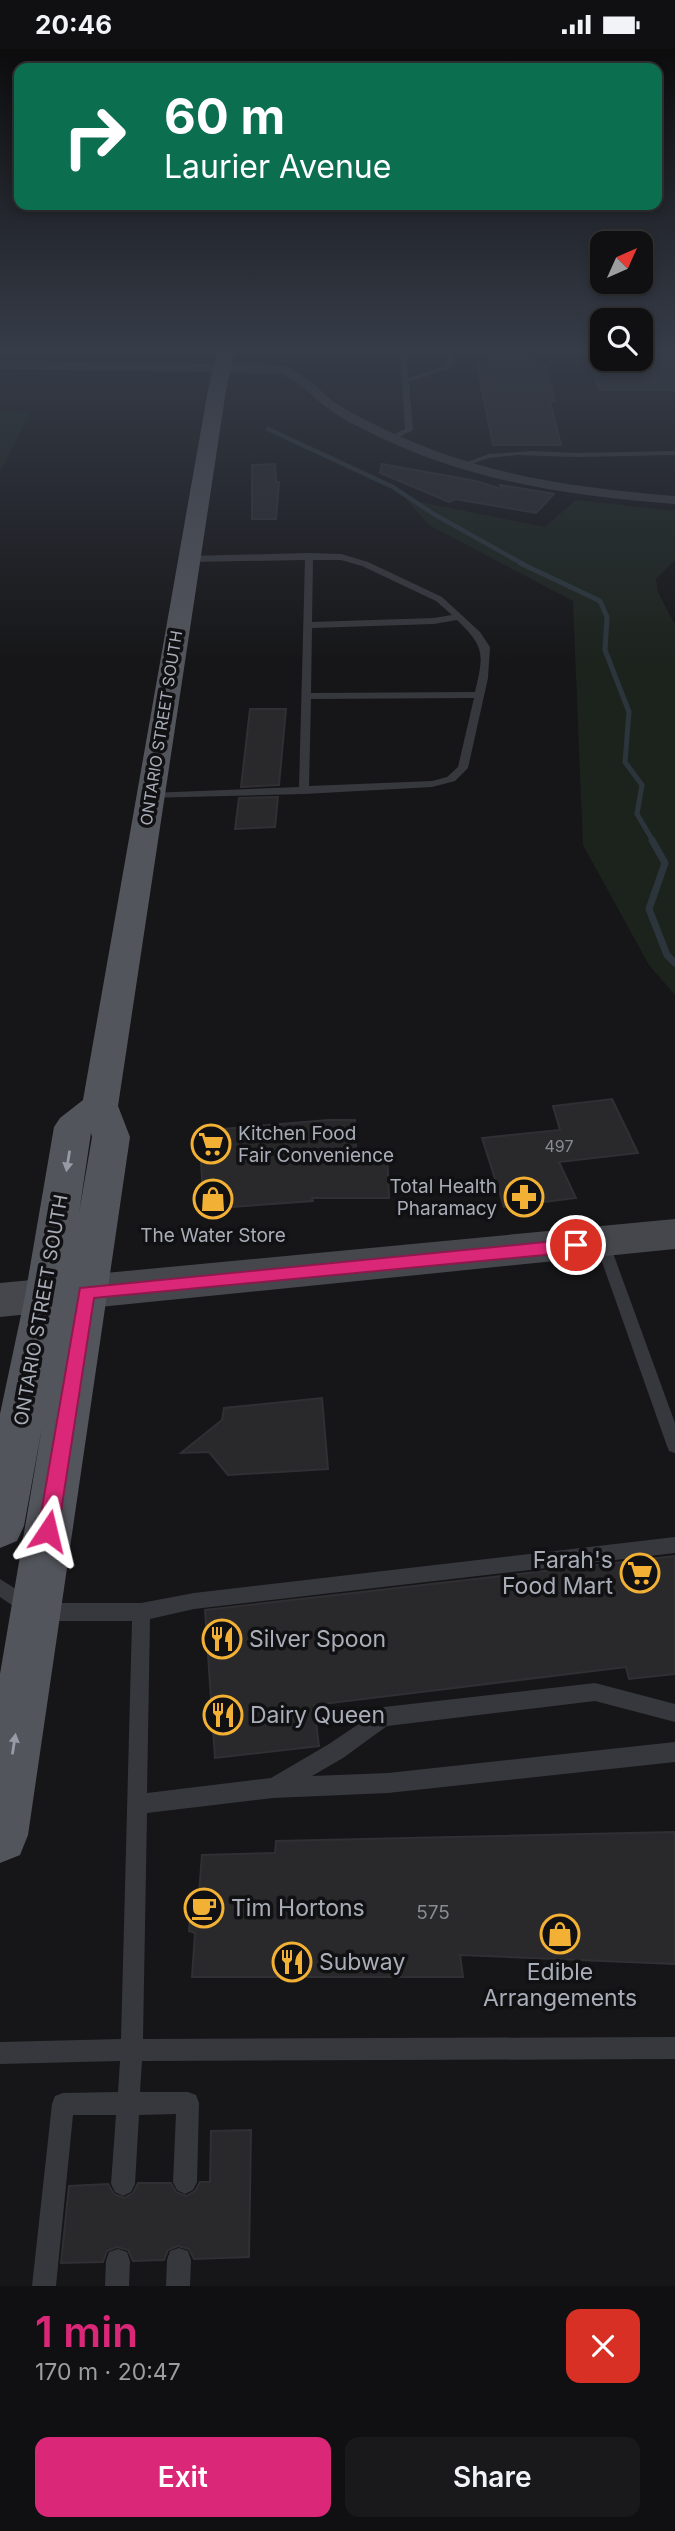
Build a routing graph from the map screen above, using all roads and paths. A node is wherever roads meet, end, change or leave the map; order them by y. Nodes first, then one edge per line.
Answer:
1 (207, 455) edge
2 (428, 455) edge
3 (484, 455) edge
4 (601, 455) edge
5 (631, 455) edge
6 (460, 466) junction
7 (675, 500) edge
8 (309, 556) junction
9 (189, 559) junction
10 (459, 617) junction
11 (308, 625) junction
12 (479, 695) junction
13 (306, 696) junction
14 (304, 790) junction
15 (150, 796) junction
16 (675, 1234) edge
17 (603, 1242) junction
18 (66, 1294) junction
19 (0, 1300) edge
20 (670, 1413) edge
21 (675, 1446) edge
22 (0, 1526) edge
23 (675, 1545) edge
24 (17, 1599) edge
25 (141, 1612) junction
26 (675, 1713) edge
27 (675, 1752) edge
28 (273, 1788) junction
29 (137, 1804) junction
30 (0, 1835) edge
31 (675, 2048) edge
32 (132, 2050) junction
33 (0, 2053) edge
34 (129, 2103) junction
35 (184, 2182) dead end
36 (123, 2184) dead end
37 (179, 2260) dead end
38 (118, 2261) dead end
39 (44, 2286) edge
40 (117, 2286) edge
41 (178, 2286) edge

1 - 9 main road, ONTARIO STREET SOUTH
2 - 6 street
3 - 6 lane
4 - 5 lane
6 - 7 street
8 - 9 lane
8 - 10 lane
8 - 11 lane
9 - 15 main road, ONTARIO STREET SOUTH
10 - 11 lane
10 - 12 lane
11 - 13 lane
12 - 13 lane
12 - 14 lane
13 - 14 lane
14 - 15 lane
15 - 18 main road, ONTARIO STREET SOUTH
16 - 17 street
17 - 18 street
17 - 20 lane
18 - 19 street
18 - 22 main road, ONTARIO STREET SOUTH
18 - 24 main road, ONTARIO STREET SOUTH
20 - 21 lane
23 - 25 lane
24 - 25 lane
30 -> 24 main road, ONTARIO STREET SOUTH
25 - 29 lane
26 - 28 lane
27 - 28 lane
28 - 29 lane
29 - 32 lane
31 - 32 lane
32 - 33 lane
32 - 34 lane
34 - 35 lane
34 - 36 lane
34 - 39 lane
37 - 41 lane
38 - 40 lane

